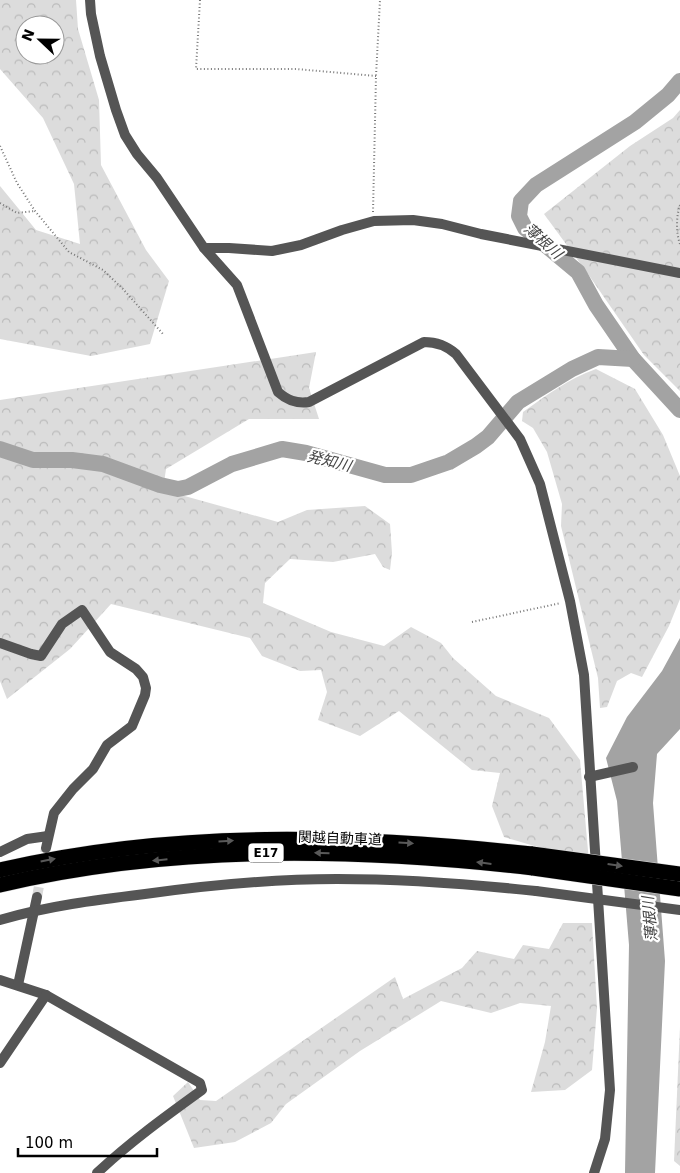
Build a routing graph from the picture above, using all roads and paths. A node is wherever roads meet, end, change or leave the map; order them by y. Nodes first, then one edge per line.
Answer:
1 (90, 0) edge
2 (200, 0) edge
3 (380, 0) edge
4 (376, 76) junction
5 (0, 146) edge
6 (0, 203) edge
7 (680, 205) edge
8 (35, 211) junction
9 (374, 221) junction
10 (680, 244) edge
11 (204, 248) junction
12 (680, 273) edge
13 (163, 334) dead end
14 (570, 601) junction
15 (472, 622) dead end
16 (0, 643) edge
17 (633, 767) dead end
18 (589, 777) junction
19 (48, 836) junction
20 (46, 848) tunnel mouth
21 (0, 852) edge
22 (533, 861) junction
23 (0, 870) edge
24 (680, 874) edge
25 (0, 885) edge
26 (680, 889) edge
27 (38, 897) tunnel mouth
28 (36, 910) junction
29 (680, 910) edge
30 (0, 920) edge
31 (0, 980) edge
32 (18, 985) junction
33 (46, 995) junction
34 (0, 1063) edge
35 (97, 1173) edge
36 (594, 1173) edge

1 - 11 street
2 - 4 path
3 - 4 path
4 - 9 path
5 - 8 path
6 - 8 path
7 - 10 path
8 - 13 path
9 - 11 street
9 - 12 street
11 - 14 street
14 - 15 path
14 - 18 street
16 - 19 street
17 - 18 street
18 - 36 street
19 - 20 street
19 - 21 street
23 -> 22 highway, 関越自動車道 / E17
22 -> 24 highway, 関越自動車道 / E17, bridge
22 -> 25 highway, 関越自動車道 / E17
22 - 26 highway, 関越自動車道 / E17, bridge
27 - 28 street
28 - 29 street, bridge
28 - 30 street
28 - 32 street
31 - 32 street
32 - 33 street
33 - 34 street
33 - 35 street

